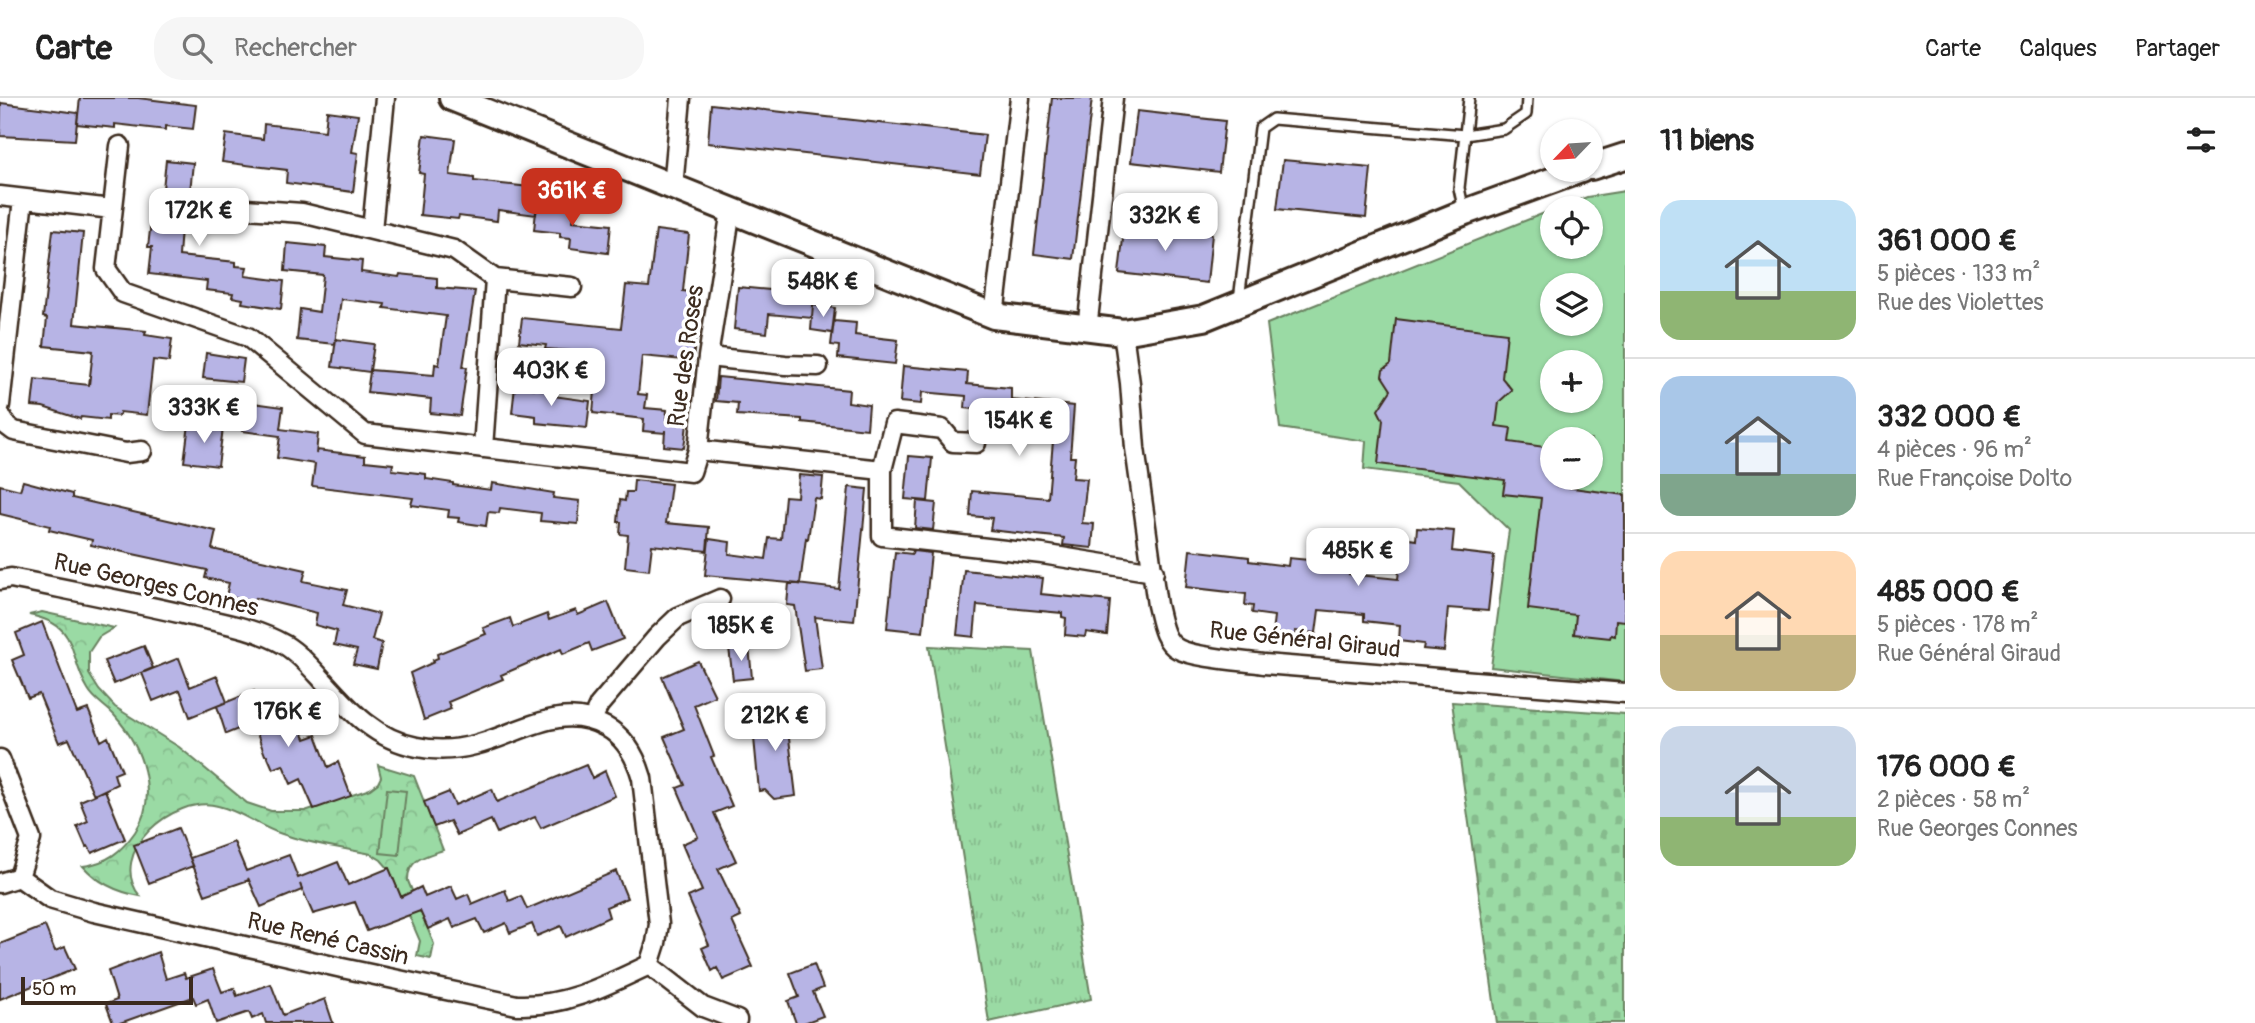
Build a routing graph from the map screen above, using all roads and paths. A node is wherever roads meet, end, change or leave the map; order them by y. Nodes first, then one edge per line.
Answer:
1 (385, 98) edge
2 (452, 98) edge
3 (681, 98) edge
4 (1020, 98) edge
5 (1113, 98) edge
6 (1469, 98) edge
7 (1527, 98) edge
8 (1465, 135) junction
9 (120, 146) dead end
10 (1625, 156) edge
11 (1603, 163) edge
12 (1548, 182) edge
13 (673, 188) junction
14 (0, 196) edge
15 (23, 199) junction
16 (202, 206) dead end
17 (112, 209) junction
18 (731, 210) junction
19 (1465, 212) junction
20 (372, 230) junction
21 (495, 279) junction
22 (572, 287) dead end
23 (1238, 304) junction
24 (993, 316) junction
25 (1087, 329) junction
26 (1123, 332) junction
27 (708, 357) junction
28 (818, 366) dead end
29 (1, 383) edge
30 (0, 405) edge
31 (0, 414) edge
32 (976, 443) dead end
33 (483, 448) junction
34 (698, 450) junction
35 (142, 451) dead end
36 (882, 470) junction
37 (1154, 572) junction
38 (0, 580) edge
39 (719, 599) dead end
40 (1625, 693) edge
41 (592, 720) junction
42 (0, 759) edge
43 (19, 877) junction
44 (0, 883) edge
45 (649, 965) junction
46 (737, 1020) dead end

1 - 20 street
2 - 13 main road
3 - 13 street
4 - 24 street
5 - 25 street
6 - 8 lane
7 - 8 lane
8 - 19 lane
8 - 23 lane
9 - 17 street
10 - 11 main road
12 - 19 main road
13 - 18 main road
14 - 15 street
15 - 17 street
15 - 29 street
16 - 20 street
17 - 33 street
18 - 24 main road
18 - 27 street, Rue des Roses
19 - 23 main road
20 - 21 street
21 - 22 street
21 - 33 street
23 - 26 main road
24 - 25 main road
25 - 26 main road
26 - 37 street, Rue Général Giraud
27 - 28 street
27 - 34 street, Rue des Roses
29 - 30 street
31 - 35 street
32 - 36 street
33 - 34 street
34 - 36 street, Rue des Roses
36 - 37 street
37 - 40 street, Rue Général Giraud
38 - 41 street, Rue Georges Connes
39 - 41 street
41 - 45 street, Rue Georges Connes
42 - 43 street
43 - 44 street
43 - 45 street, Rue René Cassin
45 - 46 street

